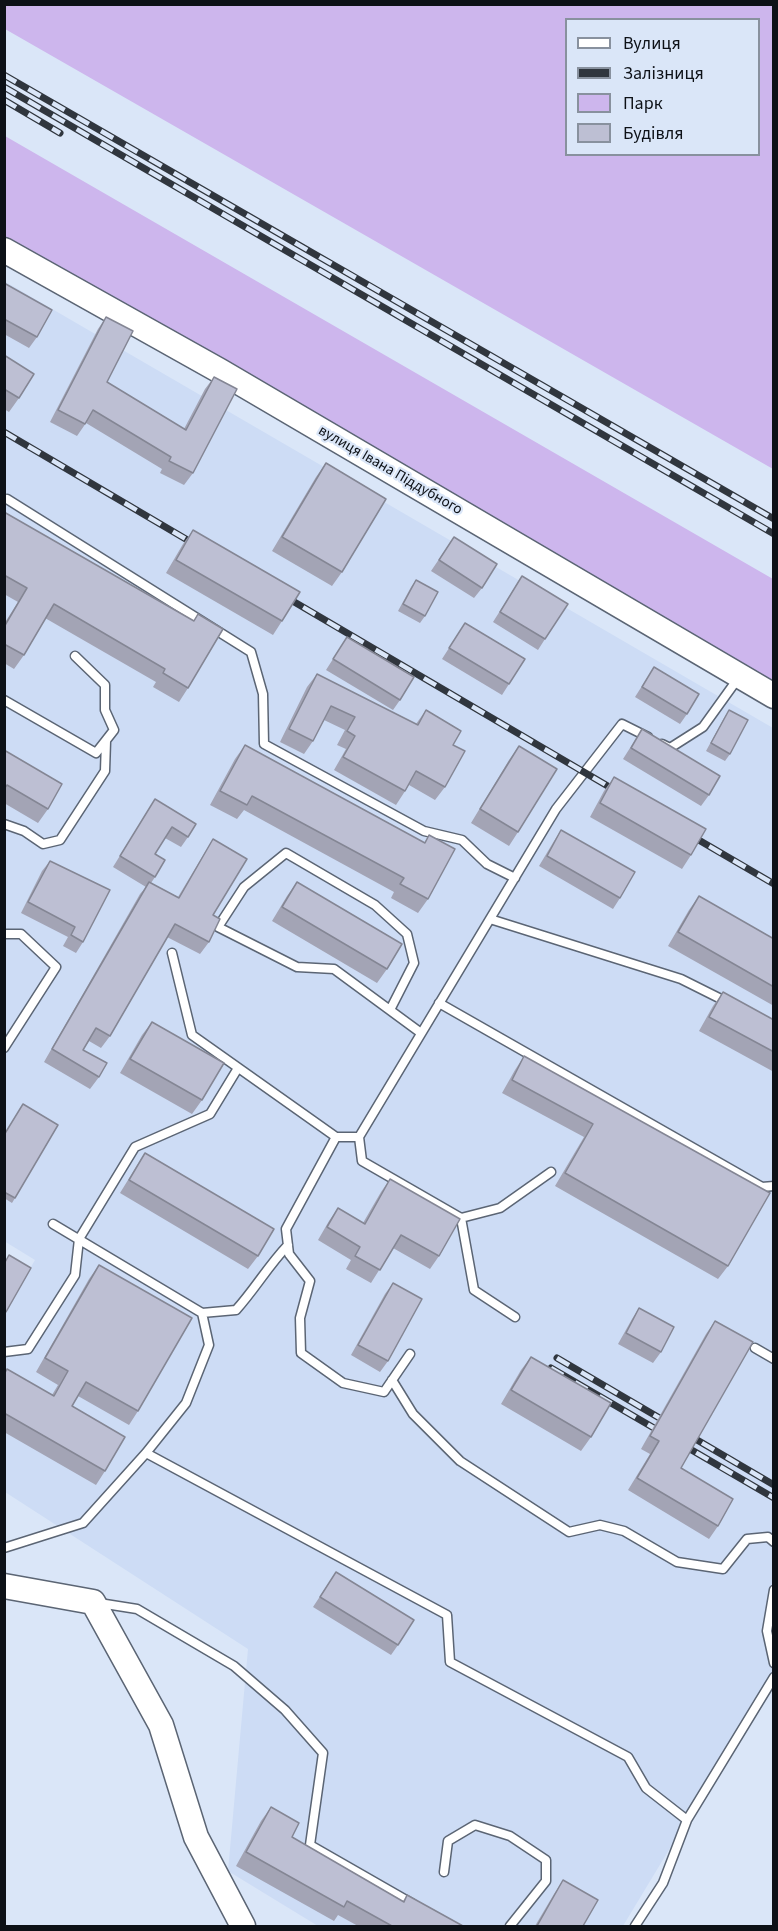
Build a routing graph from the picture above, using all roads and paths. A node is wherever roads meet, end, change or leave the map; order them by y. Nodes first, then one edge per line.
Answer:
1 (4, 250) edge
2 (7, 498) dead end
3 (75, 656) dead end
4 (739, 676) junction
5 (774, 696) edge
6 (4, 700) edge
7 (106, 741) junction
8 (4, 824) edge
9 (514, 878) junction
10 (490, 919) junction
11 (4, 934) edge
12 (172, 953) dead end
13 (439, 1003) junction
14 (732, 1005) edge
15 (390, 1010) junction
16 (422, 1033) junction
17 (4, 1048) edge
18 (238, 1068) junction
19 (336, 1137) junction
20 (359, 1137) junction
21 (551, 1172) dead end
22 (774, 1186) edge
23 (461, 1218) junction
24 (53, 1224) dead end
25 (79, 1239) junction
26 (288, 1245) junction
27 (202, 1313) junction
28 (515, 1317) dead end
29 (755, 1348) edge
30 (4, 1352) edge
31 (411, 1354) dead end
32 (774, 1359) edge
33 (392, 1380) junction
34 (146, 1453) junction
35 (774, 1542) edge
36 (4, 1548) edge
37 (4, 1586) edge
38 (774, 1590) edge
39 (93, 1602) junction
40 (774, 1663) edge
41 (774, 1677) edge
42 (687, 1820) junction
43 (444, 1872) dead end
44 (421, 1909) edge
45 (243, 1926) edge
46 (510, 1926) edge
47 (635, 1926) edge

1 - 4 street, вулиця Івана Піддубного
2 - 9 lane
3 - 7 lane
4 - 5 street, вулиця Івана Піддубного
4 - 9 lane
6 - 7 lane
7 - 8 lane
9 - 10 lane
10 - 13 lane
10 - 14 lane
11 - 17 lane
12 - 18 lane
13 - 16 lane
13 - 22 lane
15 - 15 lane
15 - 16 lane
16 - 20 lane
18 - 19 lane
18 - 25 lane
19 - 20 lane
19 - 26 lane
20 - 23 lane
21 - 23 lane
23 - 28 lane
24 - 25 lane
25 - 27 lane
25 - 30 lane
26 - 27 lane
26 - 33 lane
27 - 34 lane
29 - 32 lane
31 - 33 lane
33 - 35 lane
34 - 36 lane
34 - 42 lane
37 - 39 street
38 - 40 lane
39 - 44 lane
39 - 45 street
41 - 42 lane
42 - 47 lane
43 - 46 lane

